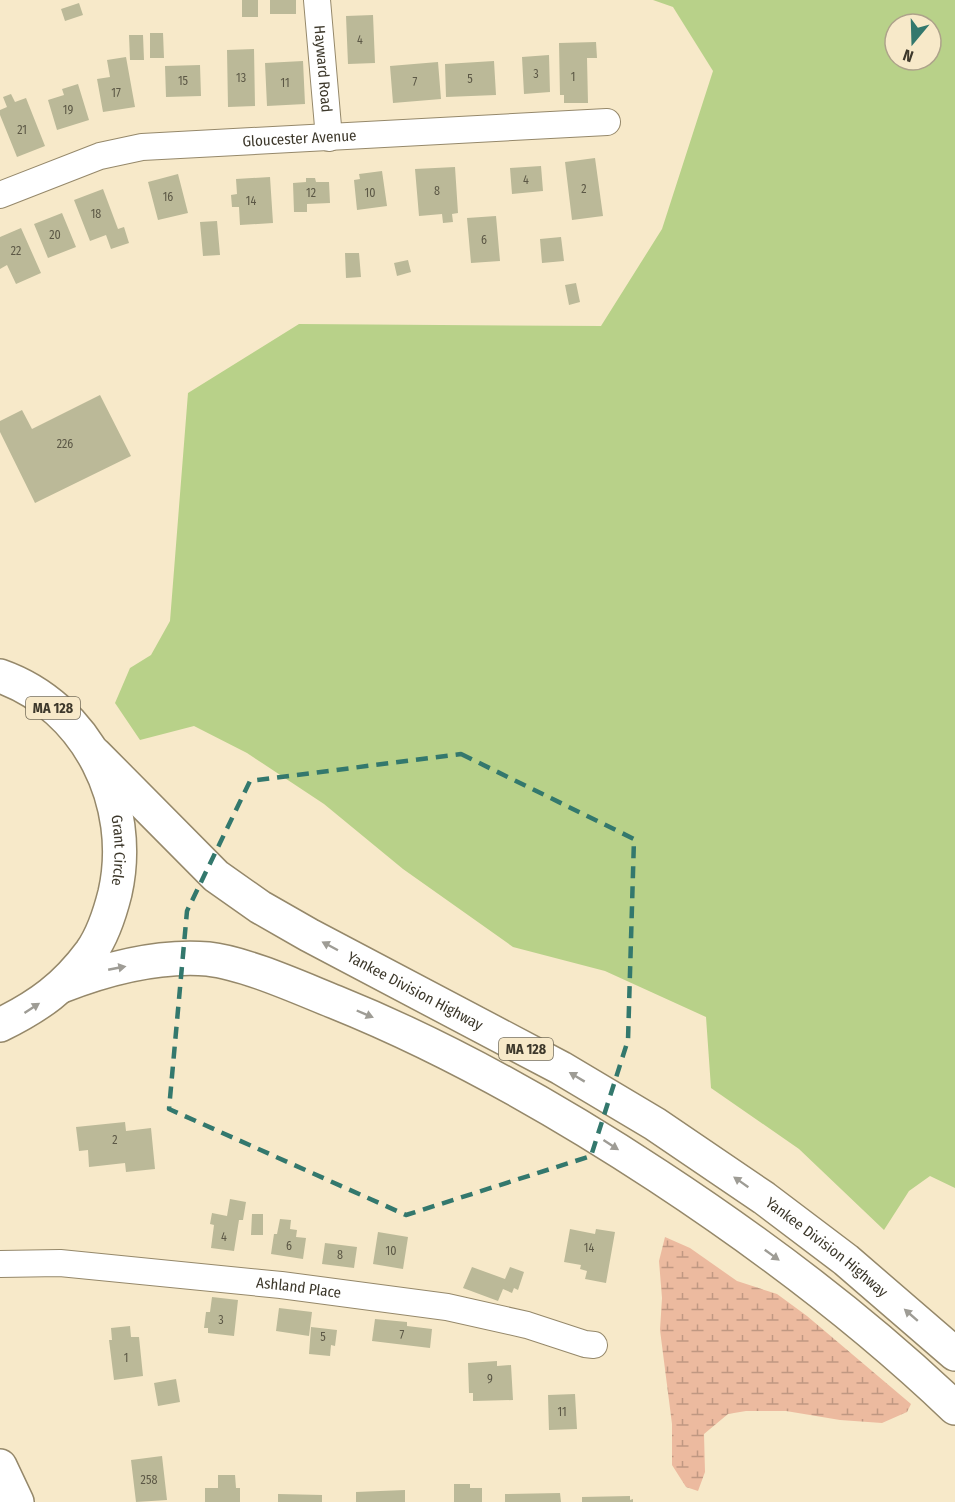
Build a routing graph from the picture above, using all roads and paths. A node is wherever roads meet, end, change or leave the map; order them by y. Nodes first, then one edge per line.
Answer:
1 (317, 0) edge
2 (607, 122) dead end
3 (329, 138) junction
4 (0, 195) edge
5 (0, 676) edge
6 (95, 754) junction
7 (62, 986) junction
8 (0, 1025) edge
9 (0, 1264) edge
10 (594, 1345) dead end
11 (955, 1354) edge
12 (955, 1408) edge
13 (0, 1466) edge
14 (17, 1502) edge

1 - 3 street, Hayward Road
2 - 3 street, Gloucester Avenue
3 - 4 street, Gloucester Avenue
5 - 6 main road, Grant Circle / MA 128
6 - 7 main road, Grant Circle
11 -> 6 main road, Yankee Division Highway / MA 128
8 -> 7 main road, Grant Circle / MA 128
7 -> 12 main road, MA 128
9 - 10 street, Ashland Place
13 - 14 main road

